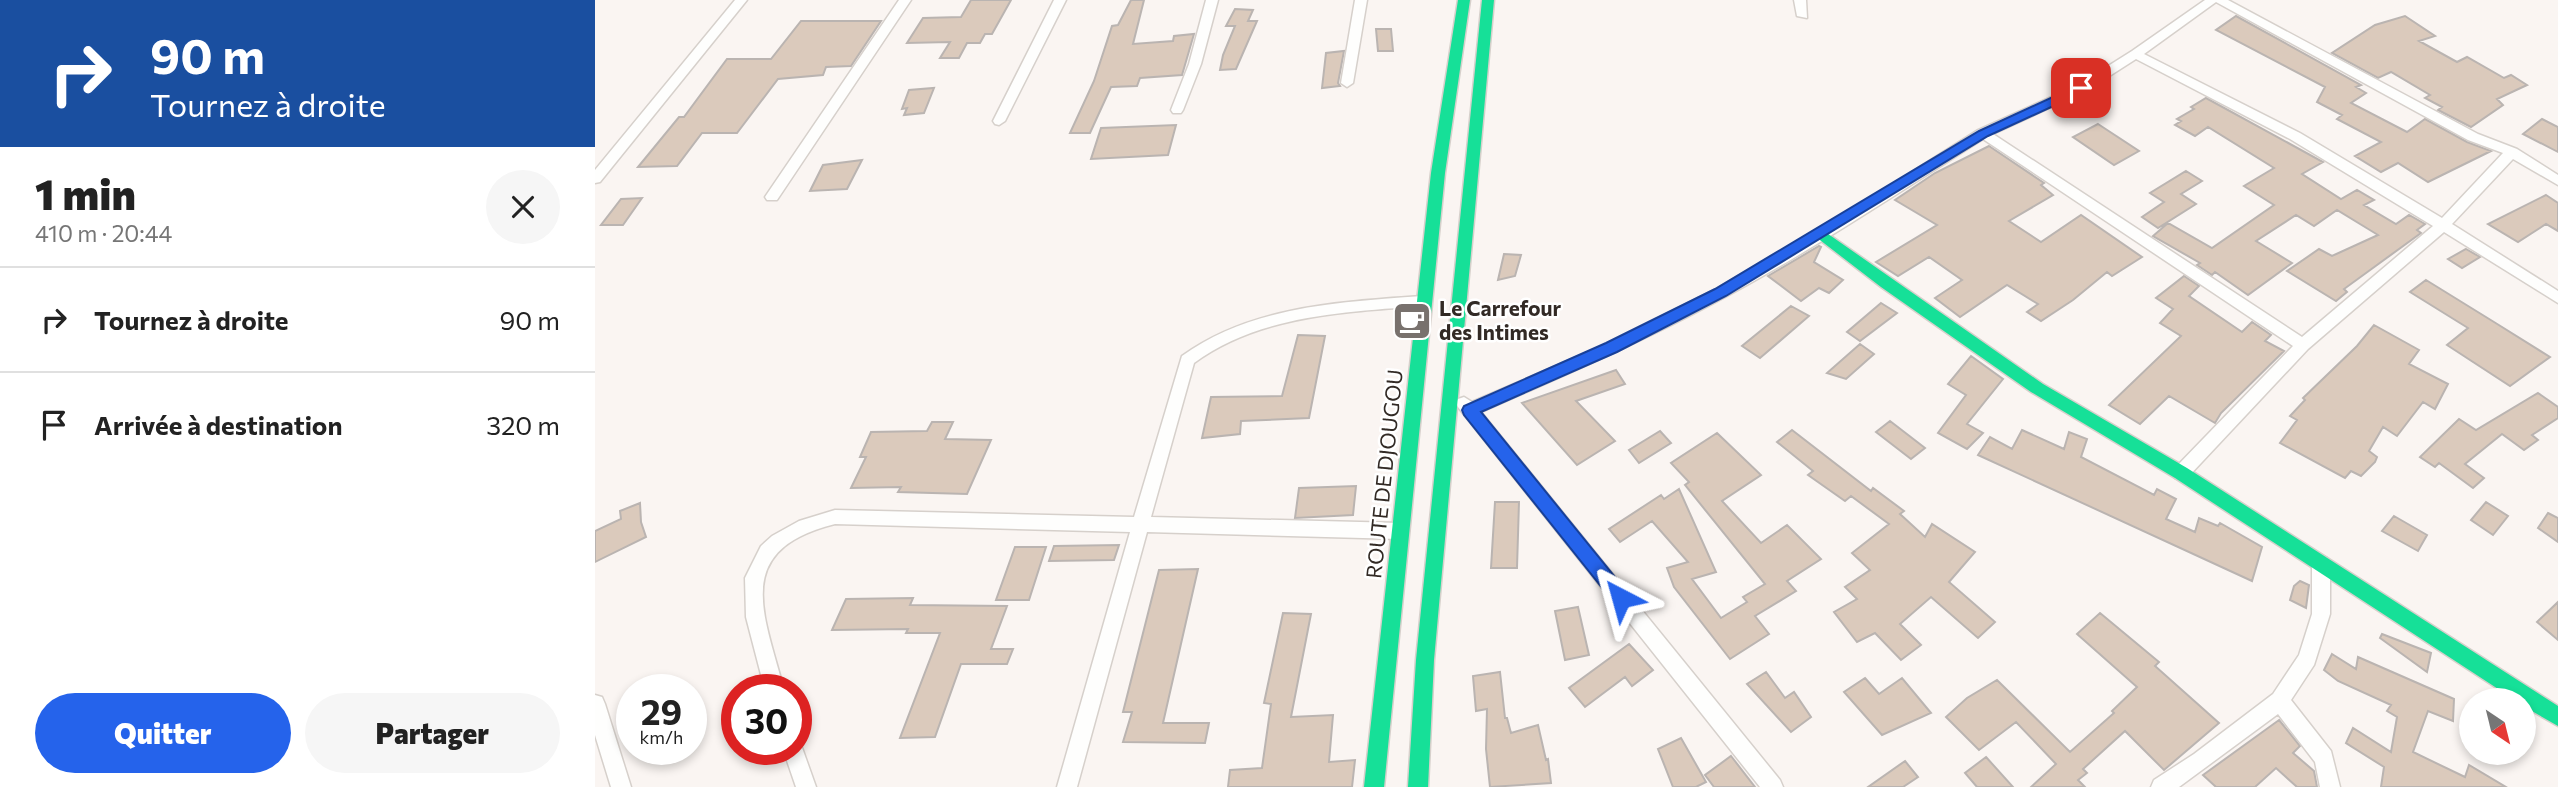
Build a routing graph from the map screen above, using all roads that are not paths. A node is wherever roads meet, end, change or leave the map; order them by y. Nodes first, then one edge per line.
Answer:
1 (741, 0) edge
2 (905, 0) edge
3 (1060, 0) edge
4 (1212, 0) edge
5 (1361, 0) edge
6 (1464, 0) edge
7 (1488, 0) edge
8 (1800, 0) edge
9 (2212, 0) edge
10 (2220, 0) edge
11 (1803, 16) dead end
12 (2136, 54) junction
13 (1347, 83) dead end
14 (1177, 110) dead end
15 (999, 121) dead end
16 (1983, 134) junction
17 (2512, 152) junction
18 (595, 179) edge
19 (2558, 181) edge
20 (772, 197) dead end
21 (2443, 225) junction
22 (1821, 234) junction
23 (2558, 298) edge
24 (1423, 301) junction
25 (2303, 345) junction
26 (1451, 388) junction
27 (1470, 410) junction
28 (2181, 473) junction
29 (1143, 524) junction
30 (1400, 531) junction
31 (2321, 564) junction
32 (1406, 660) junction
33 (771, 674) edge
34 (2280, 701) junction
35 (595, 704) edge
36 (2558, 717) edge
37 (798, 765) edge
38 (621, 787) edge
39 (806, 787) edge
40 (1067, 787) edge
41 (1374, 787) edge
42 (1418, 787) edge
43 (1773, 787) edge
44 (2161, 787) edge
45 (2330, 787) edge

1 - 18 street
2 - 20 street
3 - 15 street
4 - 14 street
5 - 13 street
6 - 24 main road, ROUTE DE DJOUGOU
7 - 26 main road, ROUTE DE DJOUGOU
8 - 11 street
9 - 12 street
10 - 17 street
12 - 16 street
12 - 21 street
16 - 22 street
16 - 25 street
17 - 19 street
17 - 21 street
21 - 23 street
21 - 25 street
22 - 27 street
22 - 28 main road
24 - 29 street
24 - 30 main road, ROUTE DE DJOUGOU
25 - 28 street
26 - 27 street
26 - 32 main road, ROUTE DE DJOUGOU
27 - 43 street
28 - 31 main road
29 - 30 street
29 - 33 street
29 - 40 street
30 - 32 main road, ROUTE DE DJOUGOU
31 - 34 street
31 - 36 main road
32 - 41 main road, ROUTE DE DJOUGOU
32 - 42 main road, ROUTE DE DJOUGOU
34 - 44 street
34 - 45 street
35 - 38 street
37 - 39 street

